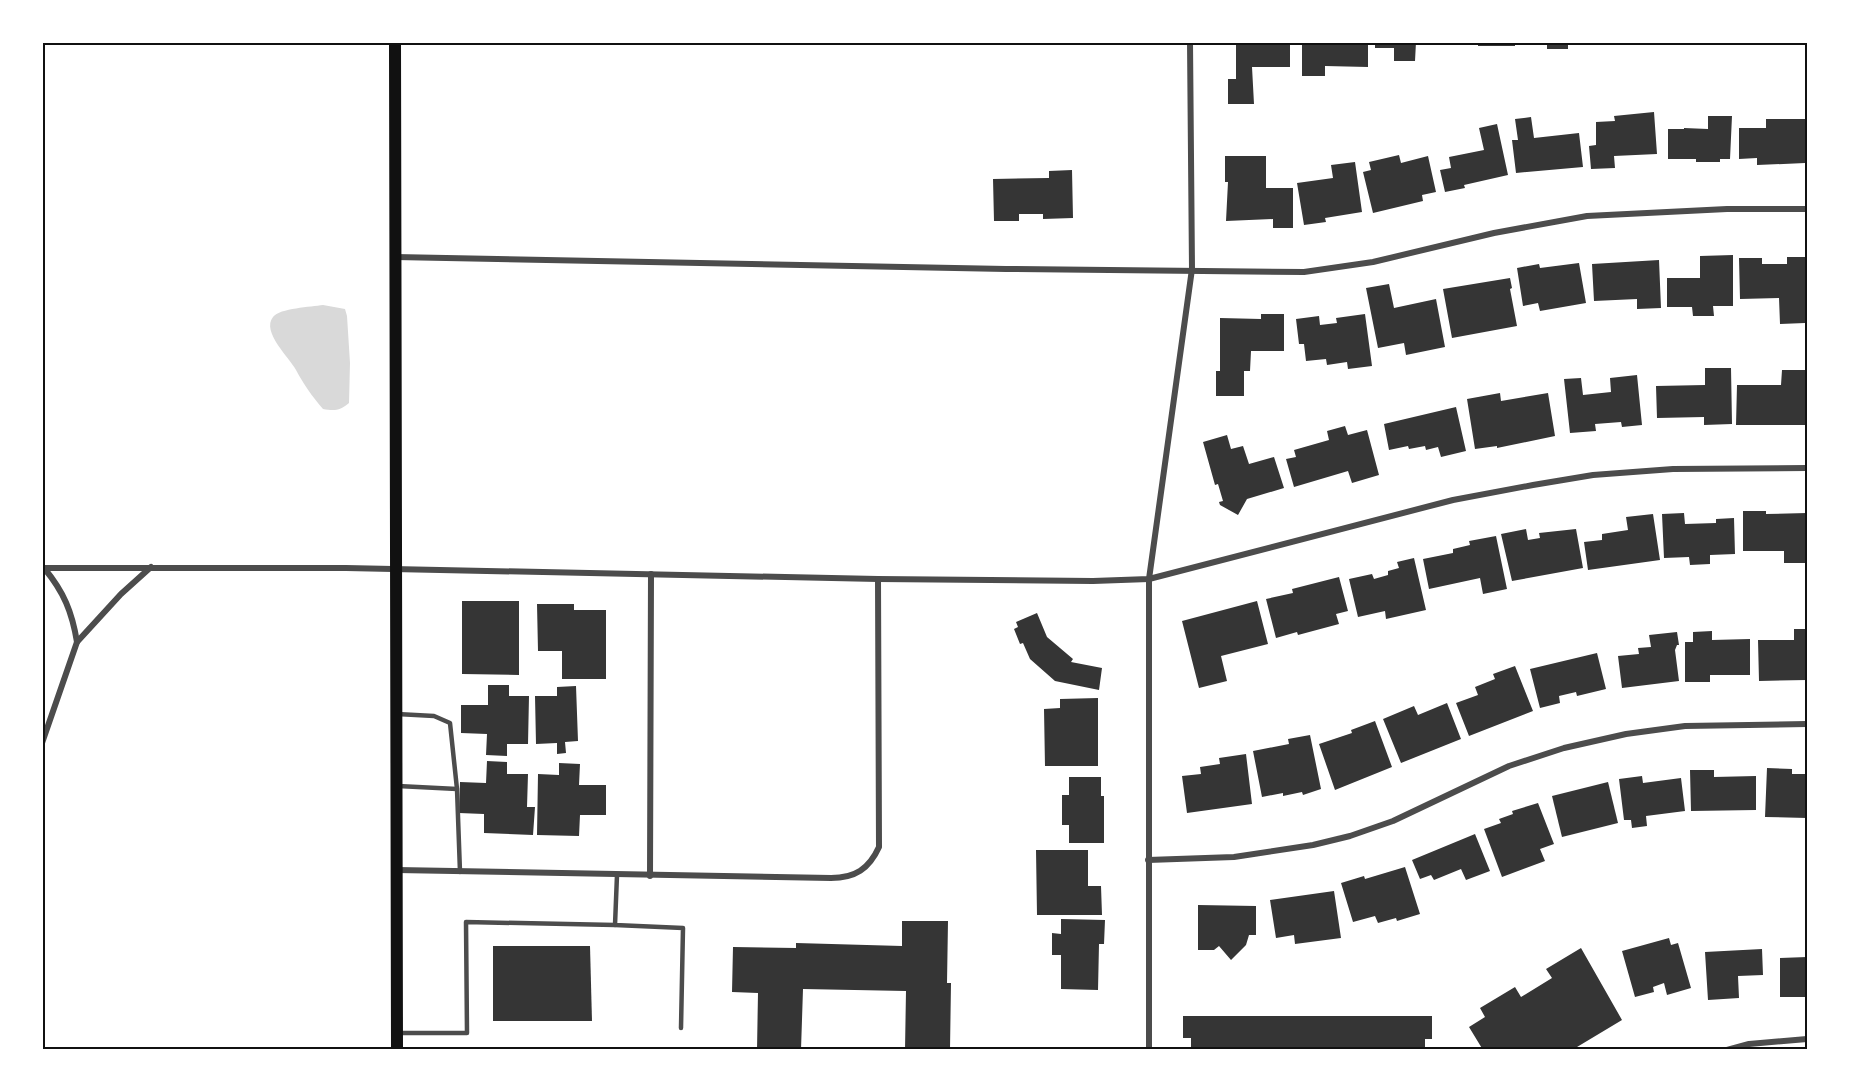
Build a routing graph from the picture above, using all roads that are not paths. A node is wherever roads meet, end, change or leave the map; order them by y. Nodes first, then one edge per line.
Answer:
1 (395, 42) edge
2 (1190, 42) edge
3 (1807, 209) edge
4 (395, 257) junction
5 (1192, 269) junction
6 (1807, 468) edge
7 (151, 567) junction
8 (43, 568) edge
9 (396, 569) junction
10 (651, 574) junction
11 (878, 579) junction
12 (1149, 579) junction
13 (78, 642) junction
14 (396, 714) junction
15 (1807, 724) edge
16 (42, 743) edge
17 (396, 786) junction
18 (457, 789) junction
19 (1148, 860) junction
20 (396, 870) junction
21 (460, 872) junction
22 (617, 875) junction
23 (650, 876) junction
24 (615, 926) junction
25 (681, 1028) dead end
26 (397, 1033) junction
27 (1807, 1039) edge
28 (397, 1050) edge
29 (1149, 1050) edge
30 (1727, 1050) edge

1 - 4 main road
2 - 5 street
3 - 5 street
4 - 5 street
4 - 9 main road
5 - 12 street
6 - 12 street
7 - 8 street
7 - 9 street
7 - 13 street
8 - 13 street
9 - 10 street
9 - 14 main road
10 - 11 street
10 - 23 street
11 - 12 street
11 - 23 street
12 - 19 street
13 - 16 street
14 - 17 main road
14 - 18 lane
15 - 19 street
17 - 18 lane
17 - 20 main road
18 - 21 lane
19 - 29 street
20 - 21 street
20 - 26 main road
21 - 22 street
22 - 23 street
22 - 24 lane
24 - 25 lane
24 - 26 lane
26 - 28 main road
27 - 30 street

